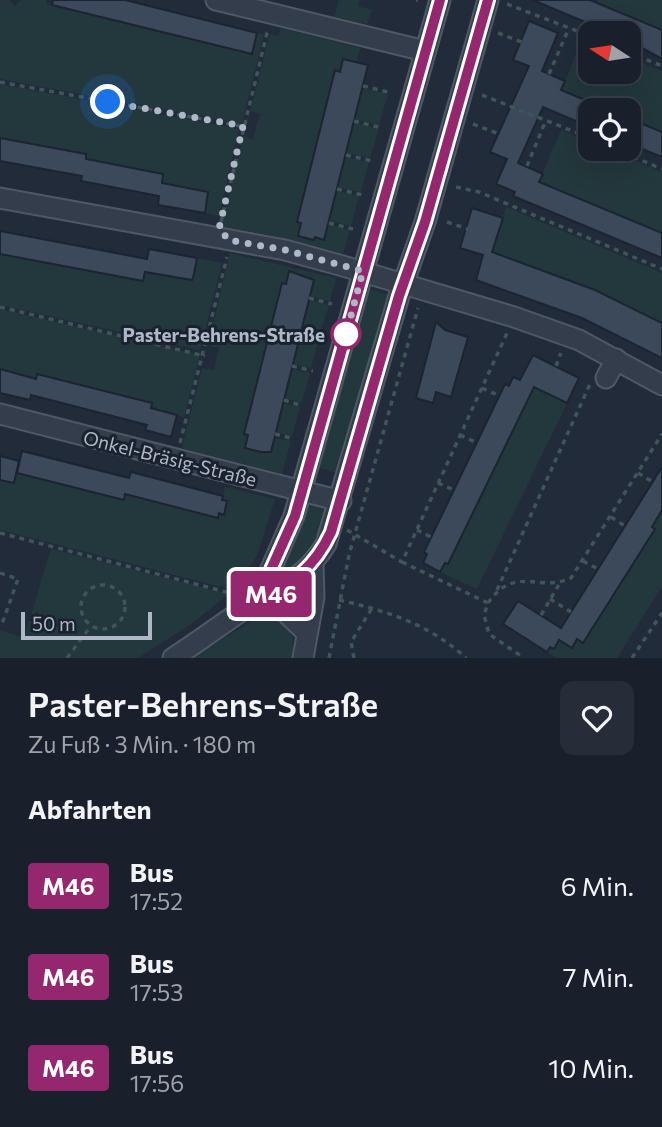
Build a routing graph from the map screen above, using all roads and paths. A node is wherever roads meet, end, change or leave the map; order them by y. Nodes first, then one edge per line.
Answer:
1 (216, 0) edge
2 (440, 0) edge
3 (497, 2) edge
4 (272, 13) junction
5 (569, 27) junction
6 (578, 31) edge
7 (498, 33) dead end
8 (522, 41) dead end
9 (425, 51) junction
10 (641, 57) edge
11 (662, 66) edge
12 (549, 74) dead end
13 (0, 82) edge
14 (363, 86) dead end
15 (392, 93) dead end
16 (482, 95) dead end
17 (545, 120) junction
18 (354, 121) dead end
19 (473, 124) dead end
20 (245, 126) junction
21 (382, 128) dead end
22 (578, 133) edge
23 (499, 134) dead end
24 (346, 155) dead end
25 (641, 160) edge
26 (373, 161) dead end
27 (527, 166) dead end
28 (662, 169) edge
29 (456, 187) dead end
30 (337, 189) dead end
31 (363, 195) dead end
32 (0, 198) edge
33 (446, 222) dead end
34 (329, 223) dead end
35 (353, 229) dead end
36 (468, 229) dead end
37 (229, 240) junction
38 (662, 269) edge
39 (363, 271) junction
40 (404, 283) junction
41 (309, 298) dead end
42 (419, 303) dead end
43 (332, 304) dead end
44 (0, 307) edge
45 (509, 328) dead end
46 (301, 332) dead end
47 (323, 338) dead end
48 (563, 348) dead end
49 (204, 354) junction
50 (616, 359) junction
51 (292, 366) dead end
52 (556, 366) dead end
53 (313, 372) dead end
54 (600, 377) joint
55 (662, 385) edge
56 (482, 388) junction
57 (500, 397) dead end
58 (284, 400) dead end
59 (303, 406) dead end
60 (0, 414) edge
61 (662, 434) edge
62 (275, 435) dead end
63 (460, 436) junction
64 (294, 439) dead end
65 (477, 443) dead end
66 (176, 459) junction
67 (638, 473) junction
68 (653, 482) dead end
69 (438, 483) junction
70 (454, 490) dead end
71 (302, 492) junction
72 (341, 501) junction
73 (611, 517) junction
74 (625, 526) dead end
75 (417, 530) junction
76 (355, 532) junction
77 (0, 533) edge
78 (431, 537) dead end
79 (583, 561) junction
80 (402, 562) junction
81 (313, 564) junction
82 (598, 569) dead end
83 (0, 573) edge
84 (561, 580) junction
85 (496, 592) junction
86 (250, 594) junction
87 (550, 599) junction
88 (346, 602) dead end
89 (488, 603) junction
90 (372, 608) junction
91 (571, 612) dead end
92 (662, 613) edge
93 (541, 615) dead end
94 (2, 624) dead end
95 (91, 626) junction
96 (307, 633) junction
97 (67, 658) edge
98 (173, 658) edge
99 (303, 658) edge
100 (329, 658) edge
101 (354, 658) edge
102 (466, 658) edge
103 (524, 658) edge
104 (632, 658) edge

1 - 4 street
2 - 9 street
3 - 5 path
3 - 40 street
4 - 9 street
4 - 20 path
5 - 6 path
5 - 12 path
7 - 8 path
9 - 39 street
10 - 11 path
13 - 20 path
14 - 15 path
16 - 17 path
17 - 22 path
17 - 27 path
18 - 21 path
19 - 23 path
20 - 37 path
24 - 26 path
25 - 28 path
29 - 38 path
30 - 31 path
32 - 37 street
33 - 36 path
34 - 35 path
37 - 39 street
37 - 49 path
39 - 40 street
39 - 71 street
40 - 50 street
40 - 72 street
41 - 43 path
42 - 76 path
44 - 49 path
45 - 56 path
46 - 47 path
48 - 52 path
49 - 66 path
50 - 54 street
50 - 55 street
51 - 53 path
54 - 85 path
56 - 57 path
56 - 63 path
58 - 59 path
60 - 66 street, Onkel-Bräsig-Straße
61 - 67 path
62 - 64 path
63 - 65 path
63 - 69 path
66 - 71 street, Onkel-Bräsig-Straße
67 - 68 path
67 - 73 path
69 - 70 path
69 - 75 path
71 - 72 street, Onkel-Bräsig-Straße
71 - 86 street
72 - 81 street
73 - 74 path
73 - 79 path
75 - 78 path
75 - 80 path
76 - 80 path
76 - 100 path
77 - 86 path
79 - 82 path
79 - 84 path
80 - 89 path
81 - 86 street
81 - 96 street
83 - 94 path
84 - 85 path
84 - 87 path
85 - 89 path
86 - 96 street
86 - 98 street
87 - 91 path
87 - 93 path
88 - 90 path
89 - 103 path
90 - 101 path
90 - 102 path
92 - 104 path
95 - 95 path
95 - 97 path
96 - 99 street

